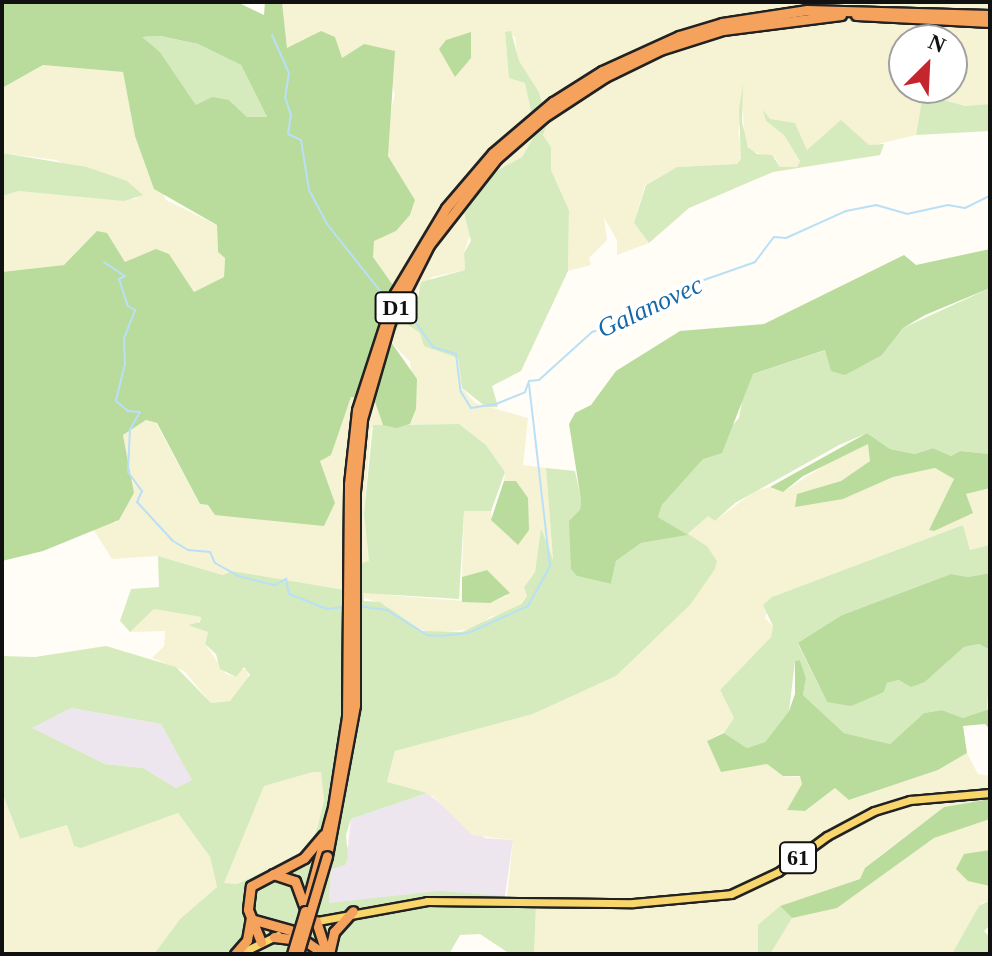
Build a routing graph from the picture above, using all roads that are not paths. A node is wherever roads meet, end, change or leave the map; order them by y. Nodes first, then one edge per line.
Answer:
1 (990, 15) edge
2 (990, 22) edge
3 (554, 105) junction
4 (354, 678) junction
5 (990, 793) edge
6 (328, 829) junction
7 (324, 855) junction
8 (267, 874) junction
9 (305, 911) junction
10 (353, 911) junction
11 (251, 918) junction
12 (316, 921) junction
13 (290, 930) junction
14 (274, 937) junction
15 (261, 942) junction
16 (237, 954) edge
17 (292, 954) edge
18 (298, 954) edge
19 (327, 954) edge

1 - 3 highway, D1
2 - 3 highway, D1
3 - 4 highway, D1
4 - 6 highway, D1
4 - 7 highway, D1
5 - 10 main road, 61
6 - 7 highway, D1
6 - 8 highway
7 - 9 highway, D1, bridge
7 - 18 highway, D1, bridge
8 - 9 highway
8 - 11 highway
9 - 17 highway, D1, bridge
10 - 12 main road, 61
10 - 19 highway
11 - 13 highway
11 - 15 highway
11 - 16 highway
12 - 13 main road, 61
12 - 19 highway
13 - 14 main road, 61
14 - 15 main road, 61
14 - 19 highway
15 - 16 main road, 61

